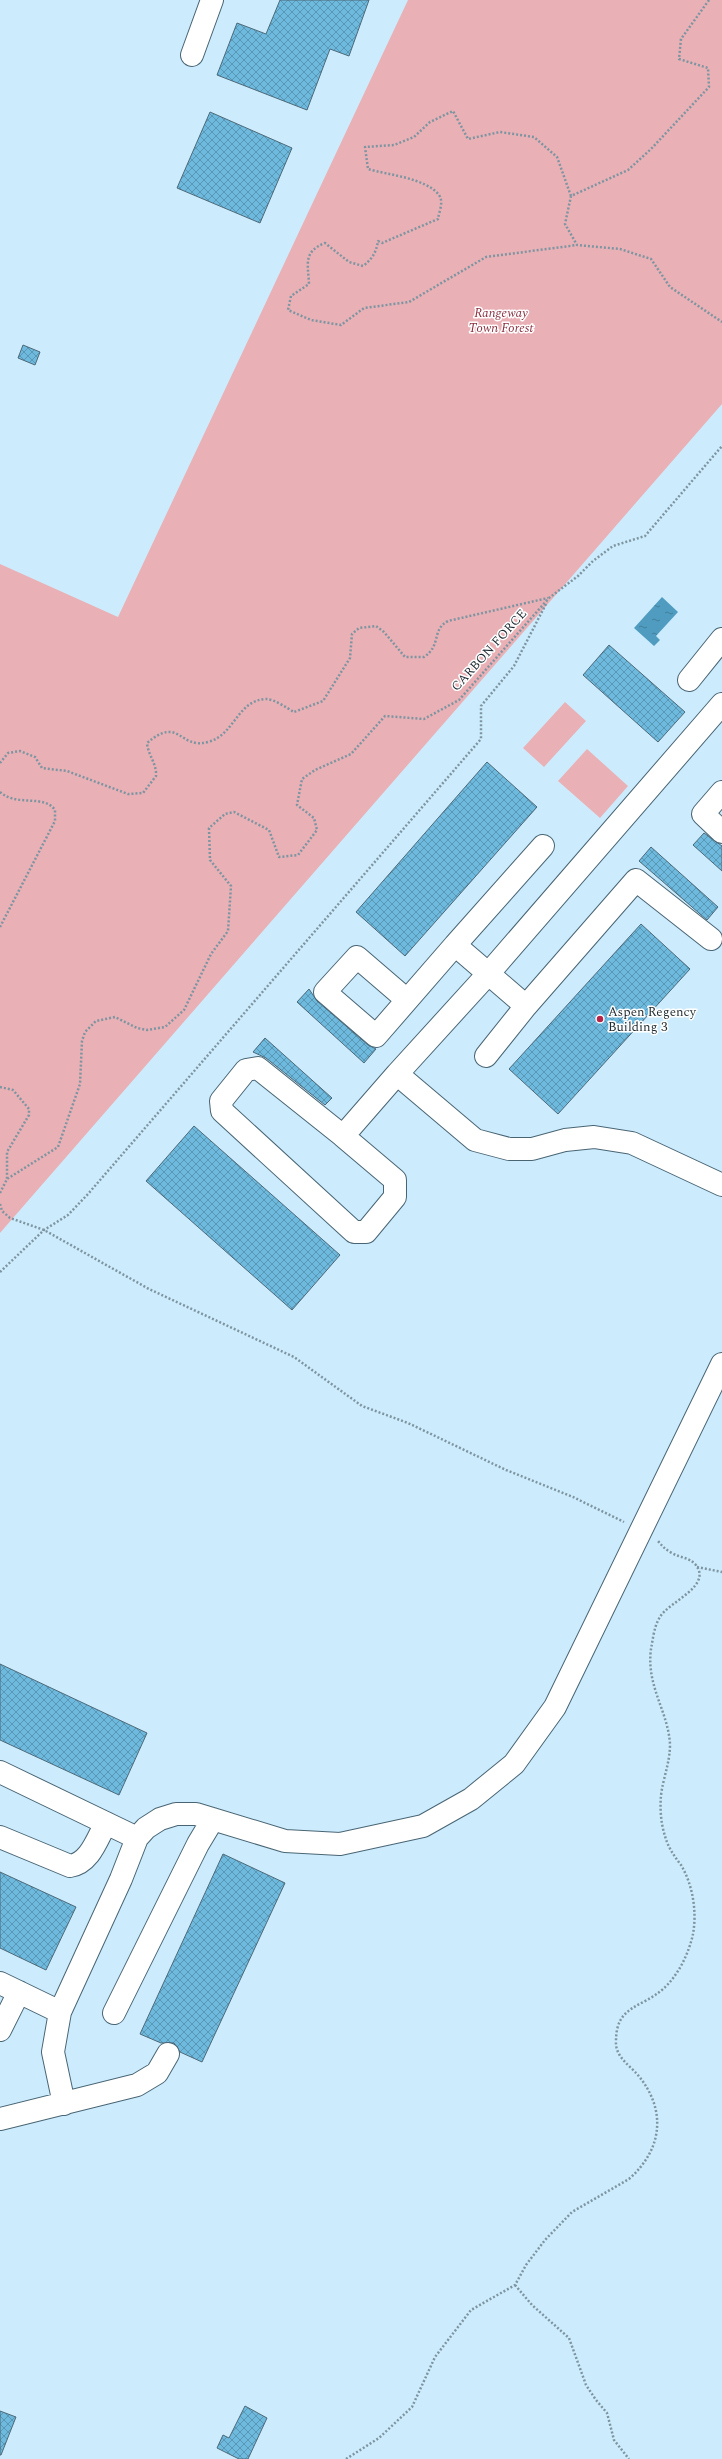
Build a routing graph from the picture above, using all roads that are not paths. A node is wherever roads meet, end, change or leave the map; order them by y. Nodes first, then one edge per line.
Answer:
1 (212, 0) edge
2 (192, 55) dead end
3 (722, 639) edge
4 (689, 680) dead end
5 (722, 704) edge
6 (722, 792) edge
7 (722, 832) edge
8 (543, 846) dead end
9 (711, 939) dead end
10 (455, 946) junction
11 (488, 974) junction
12 (407, 1000) dead end
13 (526, 1006) junction
14 (486, 1056) dead end
15 (397, 1074) junction
16 (343, 1136) junction
17 (722, 1185) edge
18 (722, 1364) edge
19 (0, 1772) edge
20 (213, 1819) junction
21 (106, 1823) junction
22 (0, 1837) edge
23 (137, 1838) junction
24 (10, 1988) edge
25 (60, 2012) junction
26 (114, 2013) dead end
27 (0, 2030) edge
28 (168, 2054) dead end
29 (64, 2104) junction
30 (0, 2119) edge

1 - 2 street
3 - 4 street
5 - 11 street
6 - 7 street
8 - 10 street
9 - 13 street
10 - 11 street
10 - 12 street
11 - 13 street
11 - 15 street
13 - 14 street
15 - 16 street
15 - 17 street
16 - 16 street
18 - 20 street
19 - 21 street
20 - 23 street
20 - 26 street
21 - 22 street
21 - 23 street
23 - 25 street
24 - 25 street
24 - 27 street
25 - 29 street
28 - 29 street
29 - 30 street

